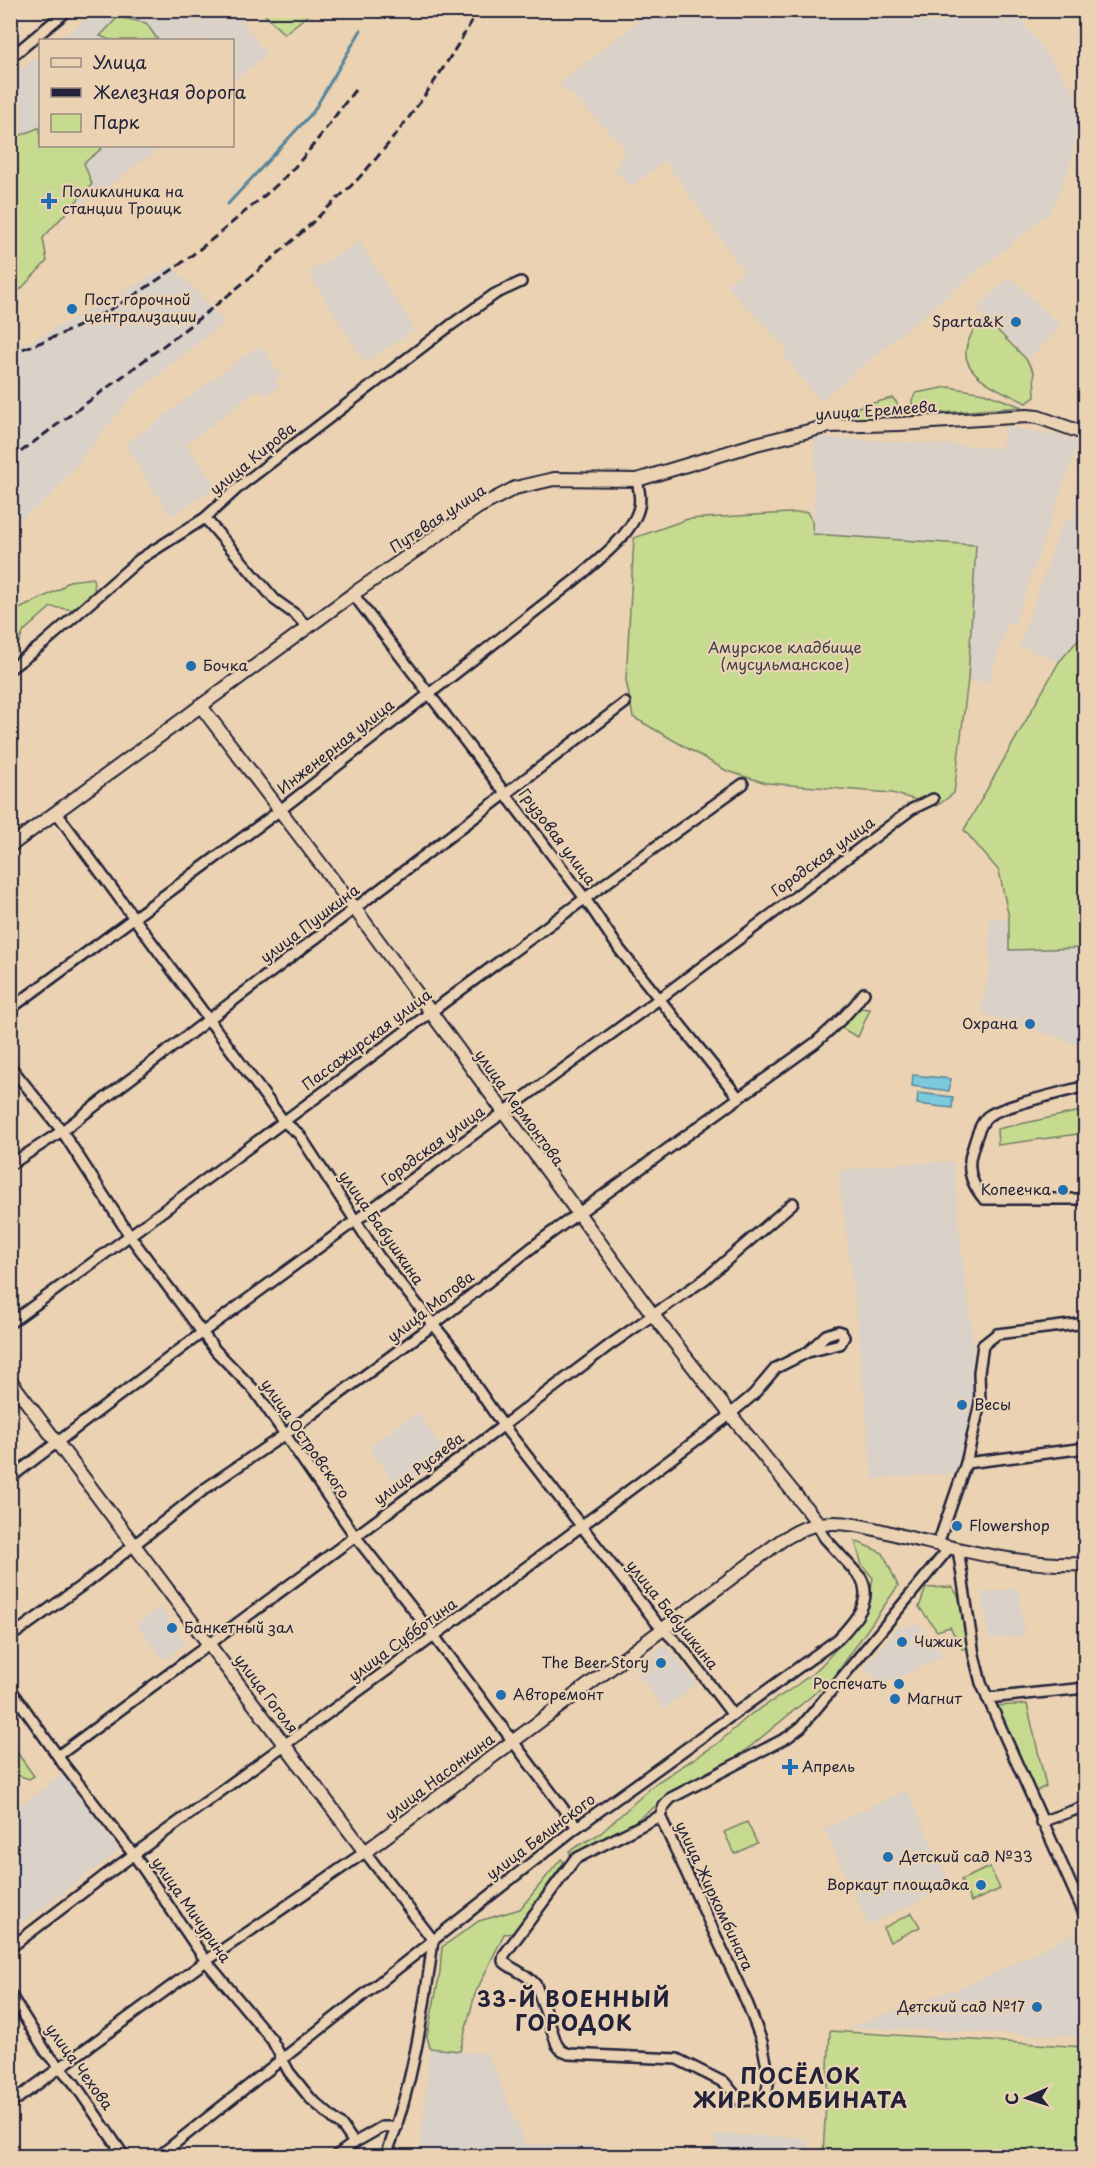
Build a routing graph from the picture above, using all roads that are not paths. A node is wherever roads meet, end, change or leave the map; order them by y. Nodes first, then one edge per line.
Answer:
1 (68, 10) edge
2 (10, 58) edge
3 (521, 282) dead end
4 (1086, 434) edge
5 (637, 480) junction
6 (206, 518) junction
7 (353, 594) junction
8 (307, 627) junction
9 (10, 669) edge
10 (428, 694) junction
11 (625, 704) dead end
12 (200, 705) junction
13 (743, 784) dead end
14 (505, 794) junction
15 (933, 799) dead end
16 (279, 811) junction
17 (56, 812) junction
18 (10, 846) edge
19 (584, 897) junction
20 (355, 909) junction
21 (135, 917) junction
22 (864, 993) dead end
23 (659, 999) junction
24 (10, 1009) edge
25 (430, 1012) junction
26 (207, 1020) junction
27 (10, 1066) edge
28 (1086, 1086) edge
29 (739, 1098) junction
30 (504, 1112) junction
31 (284, 1122) junction
32 (62, 1131) junction
33 (10, 1165) edge
34 (1086, 1199) edge
35 (793, 1203) dead end
36 (578, 1214) junction
37 (356, 1220) junction
38 (130, 1236) junction
39 (653, 1315) junction
40 (10, 1323) edge
41 (1086, 1323) edge
42 (433, 1325) junction
43 (203, 1332) junction
44 (808, 1352) dead end
45 (10, 1380) edge
46 (730, 1414) junction
47 (502, 1424) junction
48 (284, 1435) junction
49 (57, 1443) junction
50 (1086, 1448) edge
51 (966, 1463) junction
52 (10, 1478) edge
53 (818, 1524) junction
54 (582, 1526) junction
55 (355, 1536) junction
56 (134, 1545) junction
57 (949, 1547) junction
58 (1086, 1564) edge
59 (664, 1628) junction
60 (434, 1636) junction
61 (10, 1637) edge
62 (209, 1644) junction
63 (10, 1688) edge
64 (1086, 1688) edge
65 (987, 1698) junction
66 (732, 1714) junction
67 (512, 1740) junction
68 (285, 1744) junction
69 (59, 1755) junction
70 (1086, 1806) edge
71 (660, 1816) junction
72 (1041, 1822) junction
73 (577, 1827) junction
74 (365, 1852) junction
75 (134, 1855) junction
76 (1086, 1918) edge
77 (432, 1940) junction
78 (10, 1948) edge
79 (206, 1961) junction
80 (10, 1994) edge
81 (282, 2059) junction
82 (60, 2067) junction
83 (10, 2104) edge
84 (397, 2127) junction
85 (354, 2143) junction
86 (124, 2157) edge
87 (159, 2157) edge
88 (336, 2157) edge
89 (386, 2157) edge

1 - 2 street
3 - 6 street, улица Кирова
4 - 5 street, улица Еремеева
5 - 7 street, Путевая улица
5 - 10 street, Инженерная улица
6 - 8 street
6 - 9 street, улица Кирова
7 - 8 street, Путевая улица
7 - 10 street, Грузовая улица
8 - 12 street, Путевая улица
10 - 14 street, Грузовая улица
10 - 16 street, Инженерная улица
11 - 14 street, улица Пушкина
12 - 16 street, улица Лермонтова
12 - 17 street, Путевая улица
13 - 19 street, Пассажирская улица
14 - 19 street, Грузовая улица
14 - 20 street, улица Пушкина
15 - 23 street, Городская улица
16 - 20 street, улица Лермонтова
16 - 21 street, Инженерная улица
17 - 18 street, Путевая улица
17 - 21 street, улица Бабушкина
19 - 23 street, Грузовая улица
19 - 25 street, Пассажирская улица
20 - 25 street, улица Лермонтова
20 - 26 street, улица Пушкина
21 - 24 street, Инженерная улица
21 - 26 street, улица Бабушкина
22 - 29 street, улица Мотова
23 - 29 street, Грузовая улица
23 - 30 street, Городская улица
25 - 30 street, улица Лермонтова
25 - 31 street, Пассажирская улица
26 - 31 street, улица Бабушкина
26 - 32 street, улица Пушкина
27 - 32 street, улица Островского
28 - 34 street
29 - 36 street, улица Мотова
30 - 36 street, улица Лермонтова
30 - 37 street, Городская улица
31 - 37 street, улица Бабушкина
31 - 38 street, Пассажирская улица
32 - 33 street, улица Пушкина
32 - 38 street, улица Островского
35 - 39 street, улица Русяева
36 - 39 street, улица Лермонтова
36 - 42 street, улица Мотова
37 - 42 street, улица Бабушкина
37 - 43 street, Городская улица
38 - 40 street, Пассажирская улица
38 - 43 street, улица Островского
39 - 46 street, улица Лермонтова
39 - 47 street, улица Русяева
41 - 51 street
42 - 47 street, улица Бабушкина
42 - 48 street, улица Мотова
43 - 48 street, улица Островского
43 - 49 street, Городская улица
44 - 46 street, улица Субботина
45 - 49 street, улица Гоголя
46 - 53 street, улица Лермонтова
46 - 54 street, улица Субботина
47 - 54 street, улица Бабушкина
47 - 55 street, улица Русяева
48 - 55 street, улица Островского
48 - 56 street, улица Мотова
49 - 52 street, Городская улица
49 - 56 street, улица Гоголя
50 - 51 street
51 - 57 street
53 - 57 street, улица Насонкина
53 - 59 street, улица Насонкина
53 - 66 street, улица Белинского
54 - 59 street, улица Бабушкина
54 - 60 street, улица Субботина
55 - 60 street, улица Островского
55 - 62 street, улица Русяева
56 - 61 street, улица Мотова
56 - 62 street, улица Гоголя
57 - 58 street, улица Насонкина
57 - 65 street
57 - 71 street, улица Жиркомбината
59 - 66 street, улица Бабушкина
59 - 67 street, улица Насонкина
60 - 67 street, улица Островского
60 - 68 street, улица Субботина
62 - 68 street, улица Гоголя
62 - 69 street, улица Русяева
63 - 69 street, улица Мичурина
64 - 65 street
65 - 72 street
66 - 73 street, улица Белинского
67 - 73 street, улица Островского
67 - 74 street, улица Насонкина
68 - 74 street, улица Гоголя
68 - 75 street, улица Субботина
69 - 75 street, улица Мичурина
70 - 72 street
71 - 71 street, улица Жиркомбината
72 - 76 street
73 - 77 street, улица Белинского
74 - 77 street, улица Гоголя
74 - 79 street, улица Насонкина
75 - 78 street, улица Субботина
75 - 79 street, улица Мичурина
77 - 81 street, улица Белинского
77 - 84 street
79 - 81 street, улица Мичурина
79 - 82 street, улица Насонкина
80 - 82 street, улица Чехова
81 - 85 street, улица Мичурина
81 - 87 street, улица Белинского
82 - 83 street, улица Насонкина
82 - 86 street, улица Чехова
84 - 85 street
84 - 89 street
85 - 88 street

